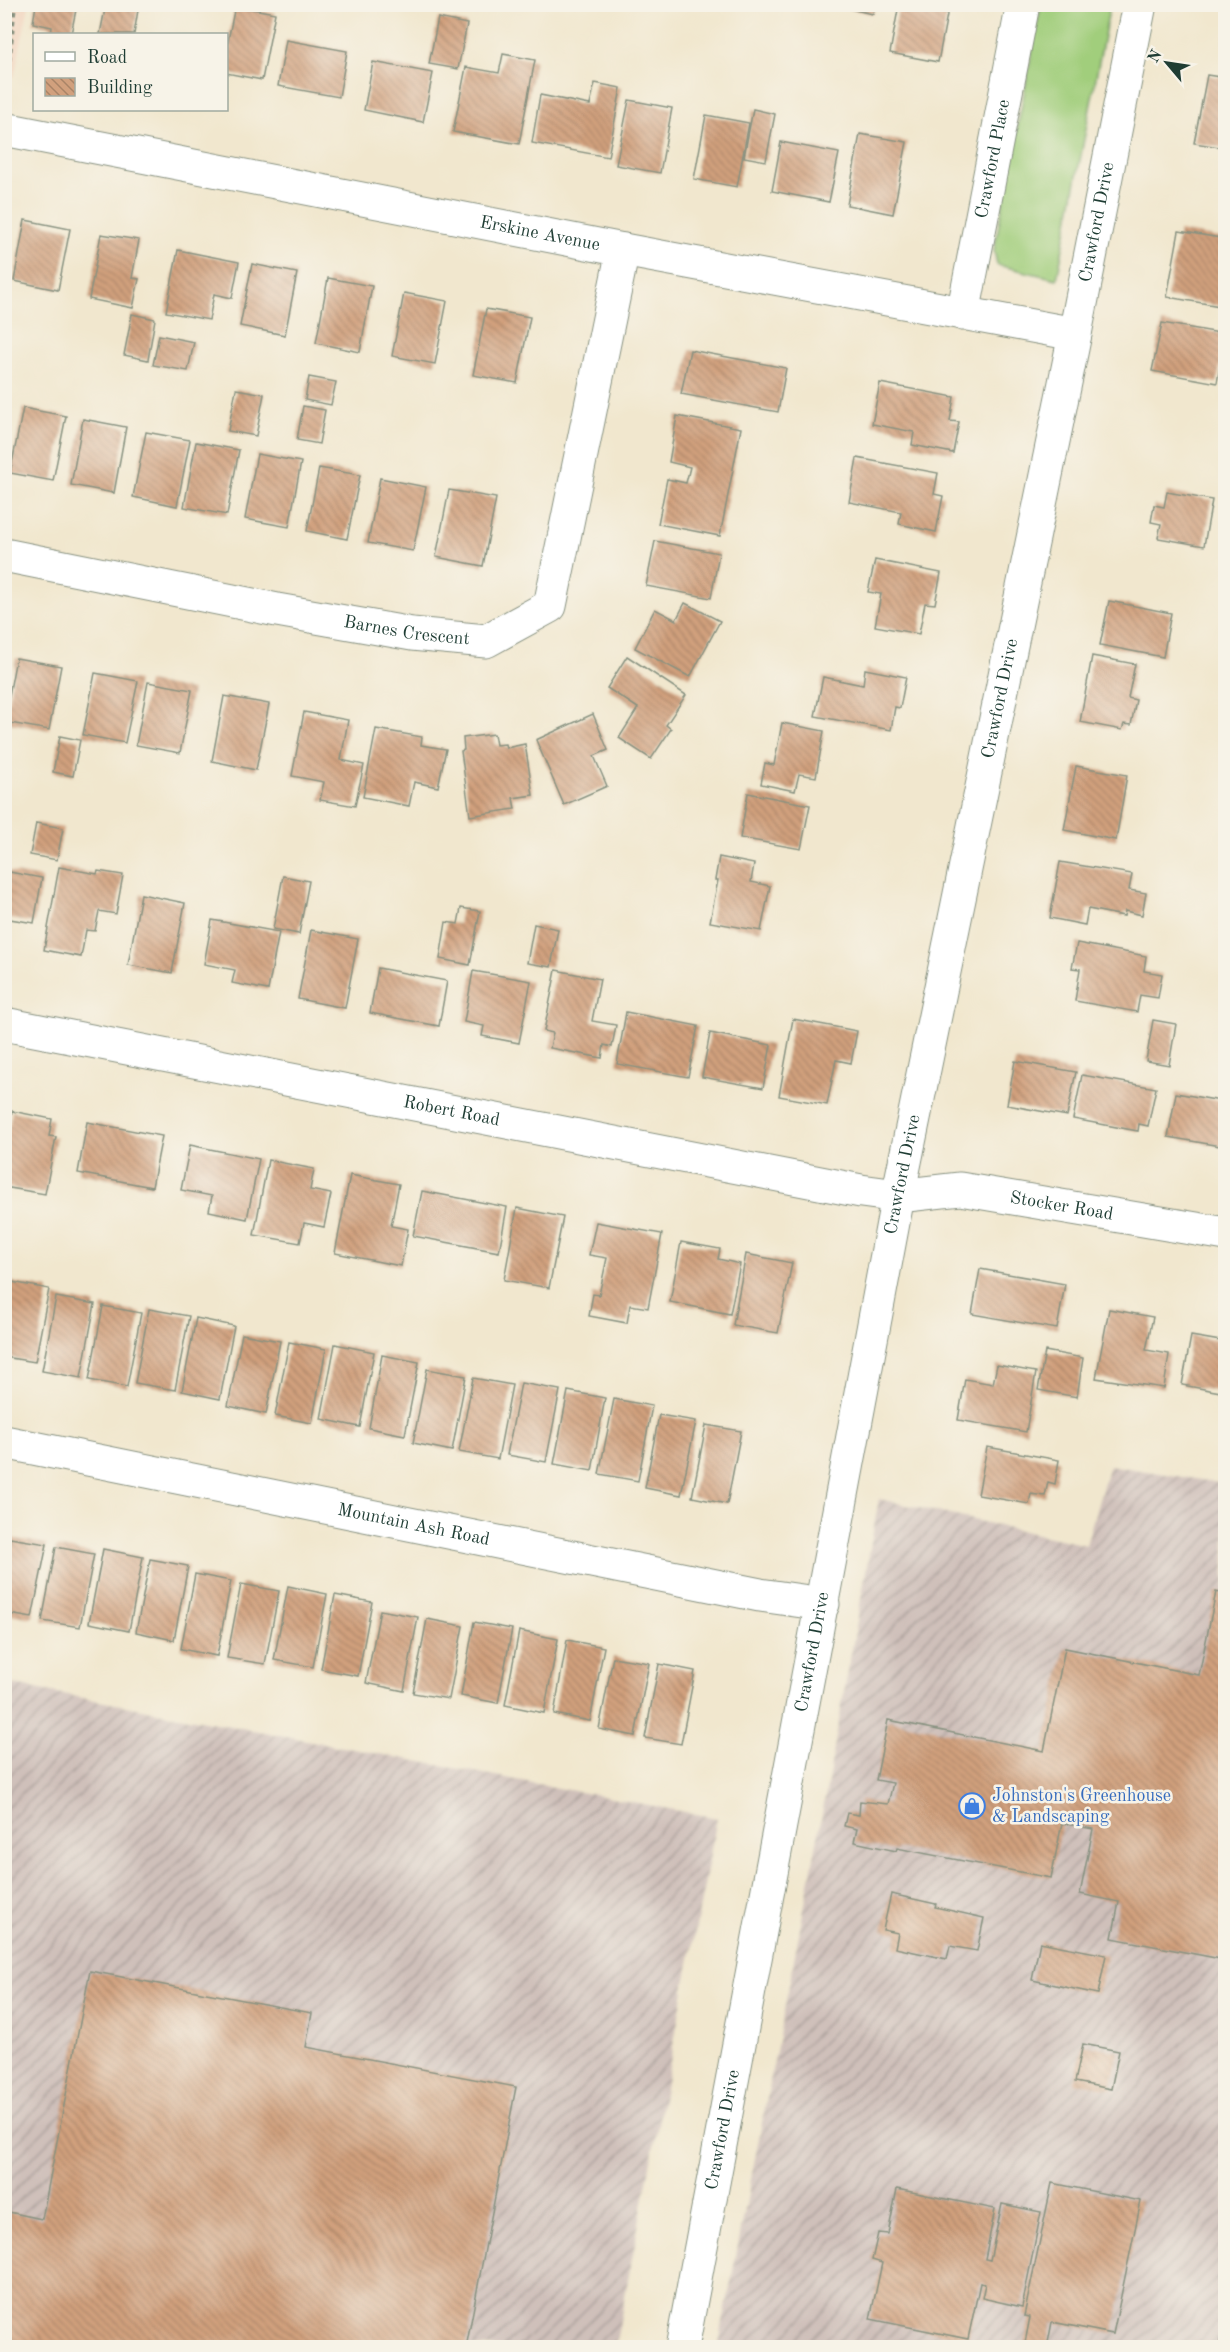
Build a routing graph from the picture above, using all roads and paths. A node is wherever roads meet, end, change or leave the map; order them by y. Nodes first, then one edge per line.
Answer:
1 (15, 4) edge
2 (1023, 4) edge
3 (1140, 4) edge
4 (7, 87) dead end
5 (4, 129) edge
6 (623, 250) junction
7 (963, 314) junction
8 (1075, 334) junction
9 (4, 555) edge
10 (4, 1024) edge
11 (898, 1196) junction
12 (1226, 1234) edge
13 (4, 1442) edge
14 (823, 1604) junction
15 (682, 2348) edge

1 - 4 path
2 - 7 street, Crawford Place
3 - 8 street, Crawford Drive
5 - 6 street, Erskine Avenue
6 - 7 street, Erskine Avenue
6 - 9 street, Barnes Crescent
7 - 8 street, Erskine Avenue
8 - 11 street, Crawford Drive
10 - 11 street, Robert Road
11 - 12 street, Stocker Road
11 - 14 street, Crawford Drive
13 - 14 street, Mountain Ash Road
14 - 15 street, Crawford Drive

